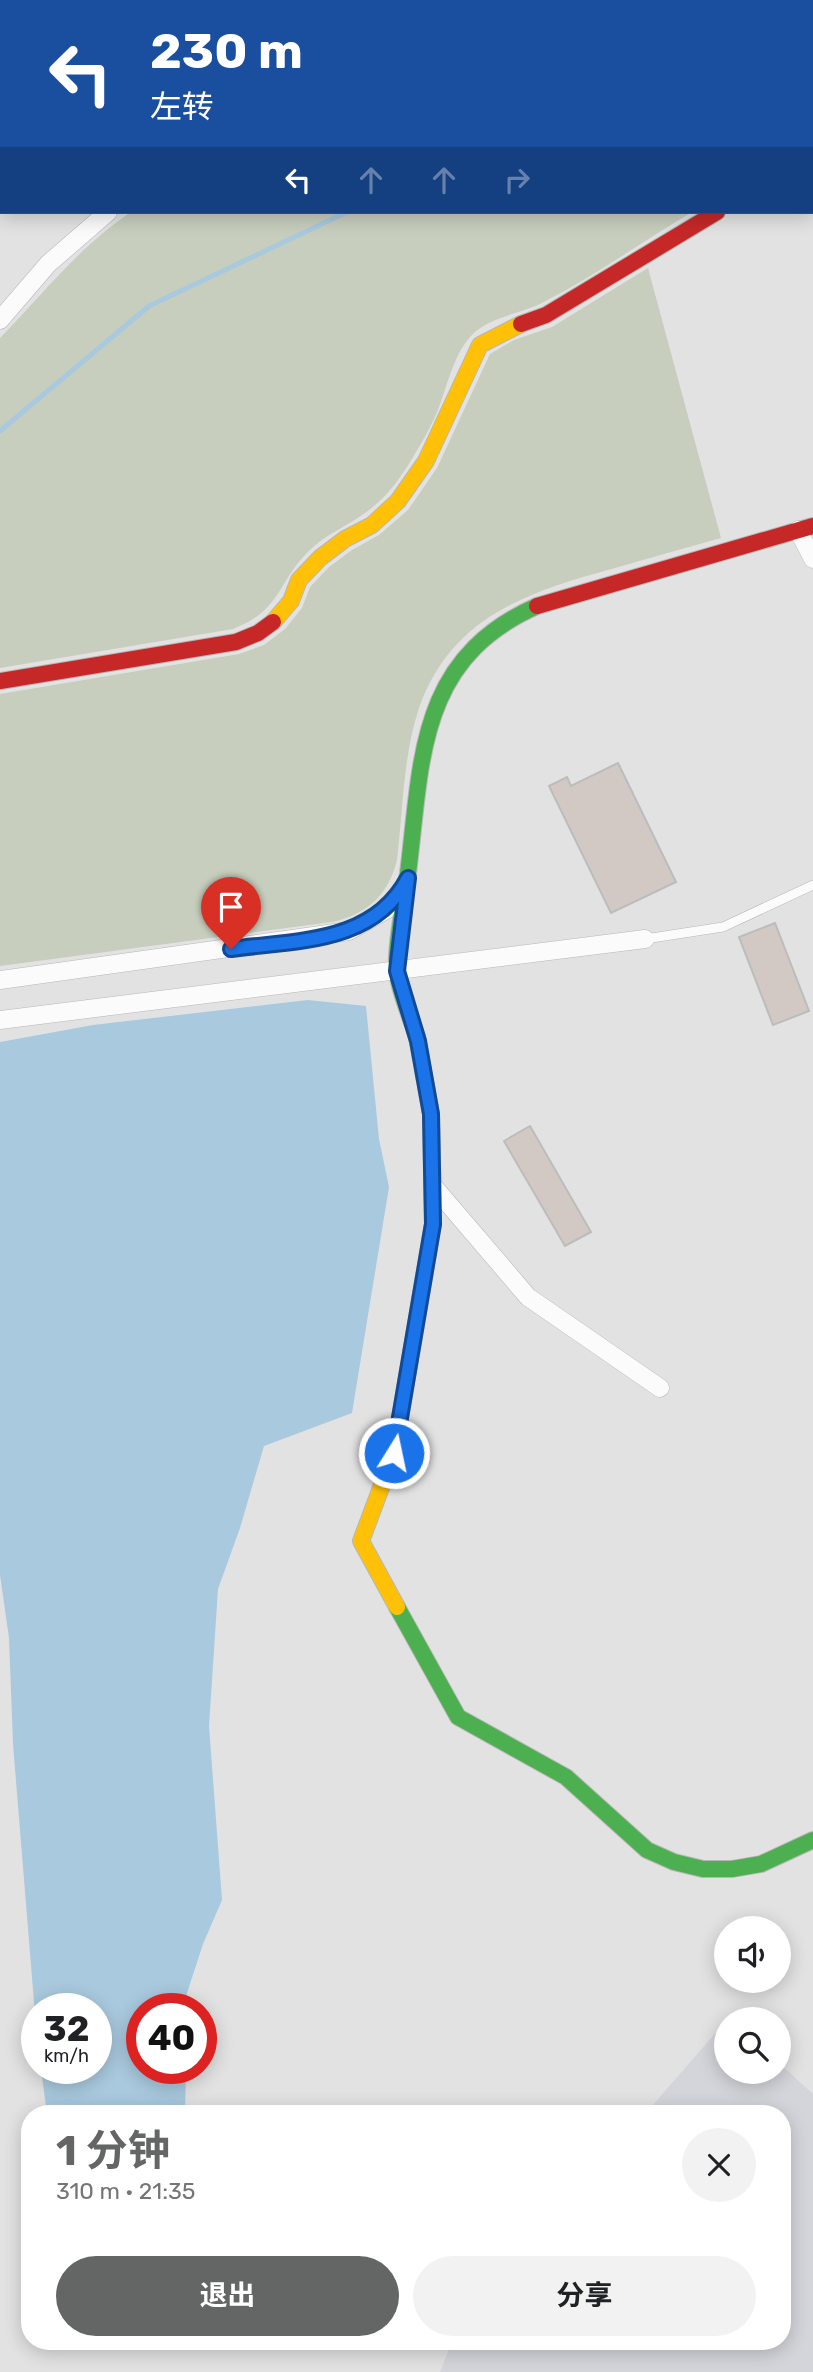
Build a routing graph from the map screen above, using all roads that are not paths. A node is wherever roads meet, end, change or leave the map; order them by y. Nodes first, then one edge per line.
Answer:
1 (106, 214) edge
2 (714, 214) edge
3 (0, 320) edge
4 (805, 528) edge
5 (813, 559) edge
6 (0, 681) edge
7 (408, 878) junction
8 (813, 885) edge
9 (645, 939) joint
10 (397, 971) junction
11 (0, 980) edge
12 (0, 1020) edge
13 (434, 1187) junction
14 (660, 1388) dead end
15 (813, 1840) edge

1 - 3 street
2 - 6 street
4 - 5 street
4 - 7 street
7 - 10 street
7 - 11 street
8 - 9 lane
9 - 10 street
10 - 12 street
10 - 13 street
13 - 14 street
13 - 15 street

